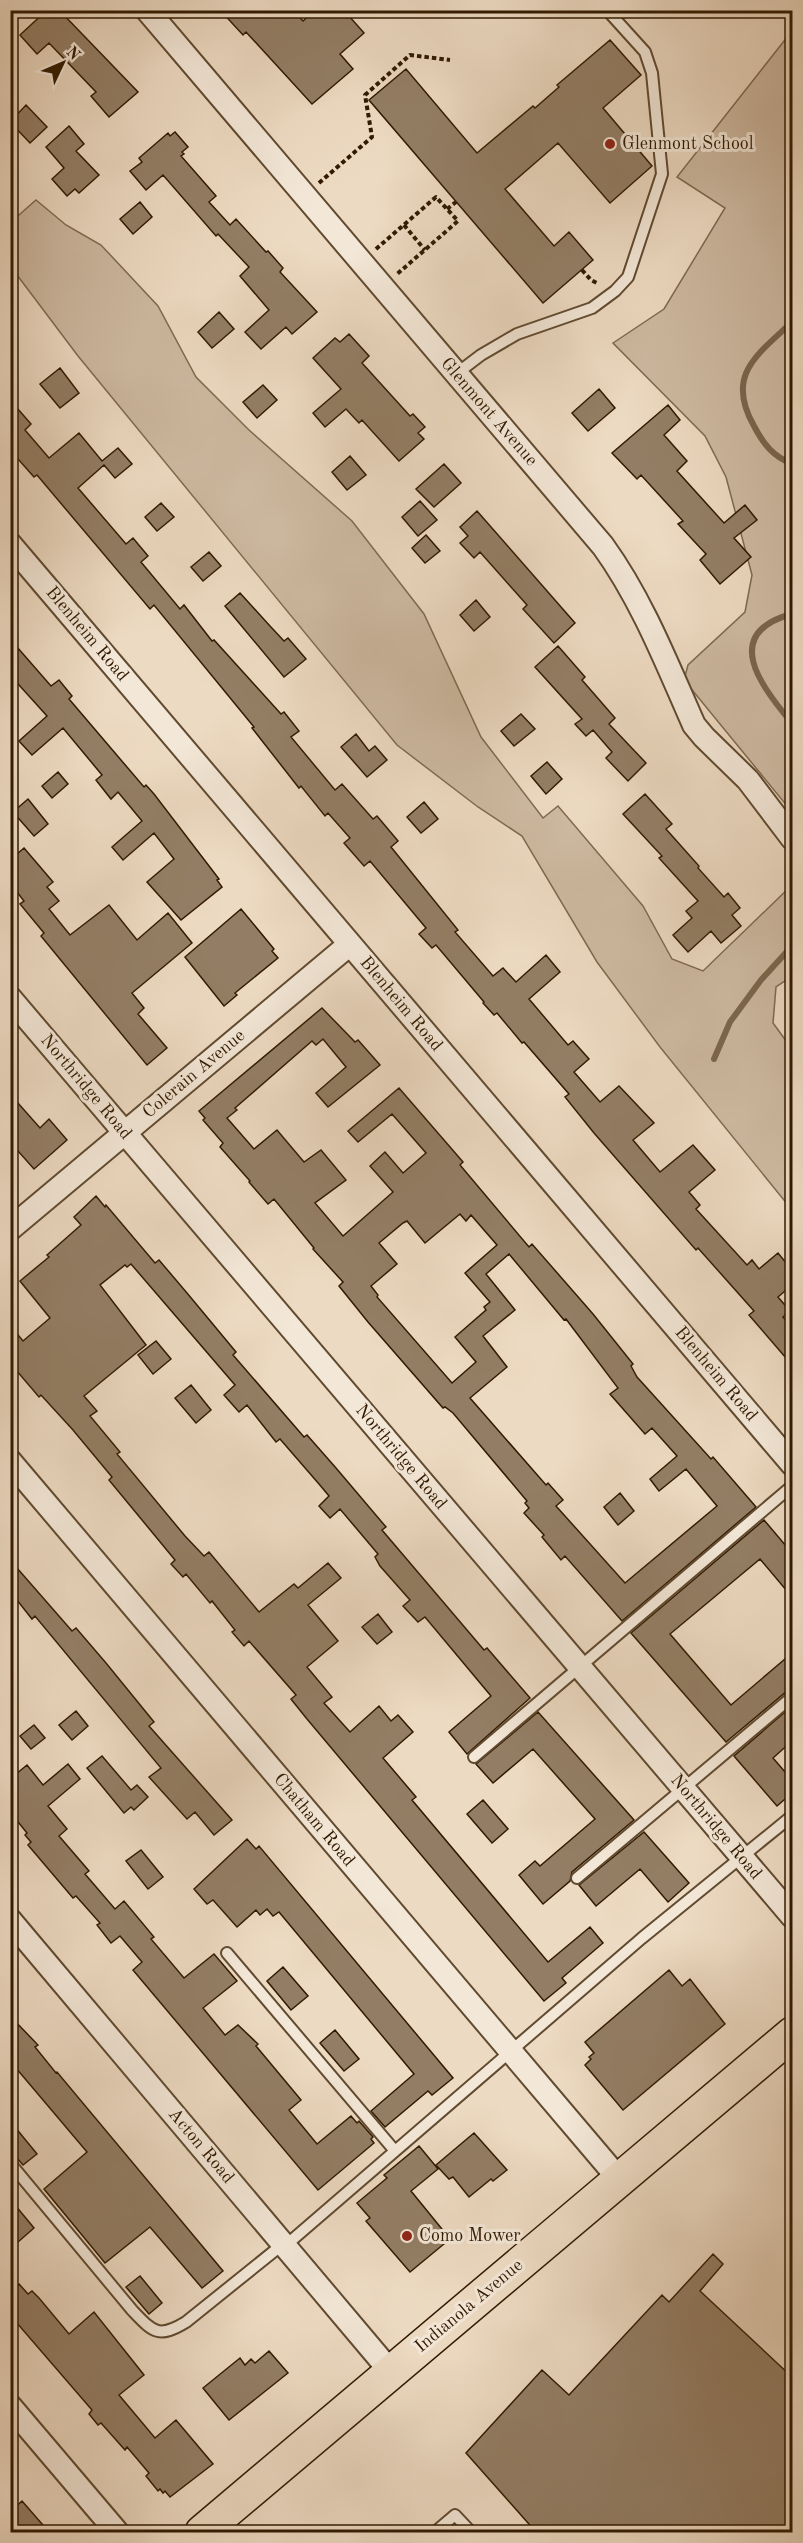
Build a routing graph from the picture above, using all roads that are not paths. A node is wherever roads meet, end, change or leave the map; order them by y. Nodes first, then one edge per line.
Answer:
1 (147, 10) edge
2 (607, 10) edge
3 (456, 374) junction
4 (12, 549) edge
5 (792, 838) edge
6 (350, 944) junction
7 (10, 998) edge
8 (124, 1132) junction
9 (10, 1229) edge
10 (10, 1461) edge
11 (792, 1464) edge
12 (792, 1485) edge
13 (579, 1665) junction
14 (792, 1697) edge
15 (474, 1757) dead end
16 (683, 1788) junction
17 (792, 1816) edge
18 (741, 1857) junction
19 (577, 1878) dead end
20 (792, 1917) edge
21 (10, 1920) edge
22 (227, 1953) dead end
23 (792, 2034) edge
24 (510, 2052) junction
25 (395, 2151) junction
26 (10, 2163) edge
27 (619, 2179) junction
28 (284, 2245) junction
29 (391, 2372) junction
30 (10, 2406) edge
31 (117, 2532) edge
32 (202, 2532) edge
33 (435, 2532) edge
34 (471, 2532) edge

1 - 3 street, Glenmont Avenue
2 - 3 lane
3 - 5 street, Glenmont Avenue
4 - 6 street, Blenheim Road
6 - 8 street, Colerain Avenue
6 - 11 street, Blenheim Road
7 - 8 street, Northridge Road
8 - 9 street, Colerain Avenue
8 - 13 street, Northridge Road
10 - 24 street, Chatham Road
12 - 13 lane
13 - 15 lane
13 - 16 street, Northridge Road
14 - 16 lane
16 - 18 street, Northridge Road
16 - 19 lane
17 - 18 lane
18 - 20 street, Northridge Road
18 - 24 lane
21 - 28 street, Acton Road
22 - 25 lane
23 - 27 main road, Indianola Avenue
24 - 25 lane
24 - 27 street, Chatham Road
25 - 28 lane
26 - 28 lane
27 - 29 main road, Indianola Avenue
28 - 29 street, Acton Road
29 - 32 main road, Indianola Avenue
30 - 31 street
33 - 34 lane

